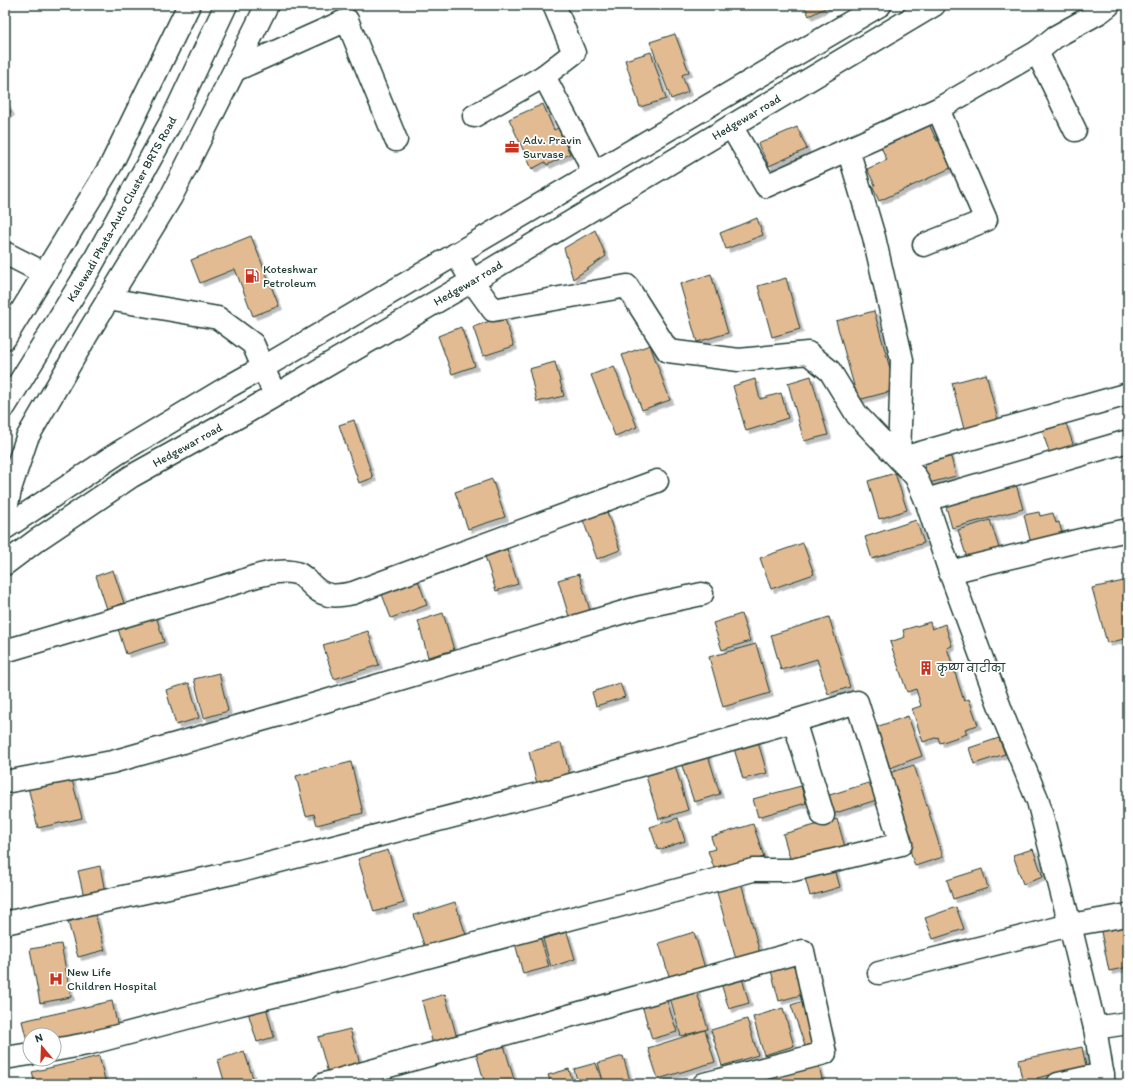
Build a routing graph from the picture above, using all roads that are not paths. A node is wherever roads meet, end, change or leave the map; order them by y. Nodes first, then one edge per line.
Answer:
1 (189, 5) edge
2 (226, 5) edge
3 (267, 5) edge
4 (554, 5) edge
5 (880, 5) edge
6 (934, 5) edge
7 (1109, 5) edge
8 (1037, 52) junction
9 (235, 70) junction
10 (544, 76) junction
11 (938, 109) junction
12 (474, 116) dead end
13 (732, 126) junction
14 (1075, 130) dead end
15 (396, 140) dead end
16 (848, 149) junction
17 (594, 174) junction
18 (924, 245) dead end
19 (5, 253) edge
20 (456, 254) junction
21 (44, 274) junction
22 (472, 281) junction
23 (108, 299) junction
24 (5, 338) edge
25 (264, 367) junction
26 (1128, 394) edge
27 (276, 395) junction
28 (5, 406) edge
29 (1128, 441) edge
30 (899, 459) junction
31 (657, 481) dead end
32 (926, 500) junction
33 (5, 513) edge
34 (5, 528) edge
35 (1128, 530) edge
36 (5, 564) edge
37 (950, 572) junction
38 (702, 594) dead end
39 (5, 651) edge
40 (794, 721) junction
41 (5, 782) edge
42 (823, 815) dead end
43 (1128, 915) edge
44 (5, 923) edge
45 (1070, 925) junction
46 (879, 973) dead end
47 (1128, 1023) edge
48 (1096, 1028) junction
49 (62, 1049) edge
50 (22, 1055) edge
51 (5, 1058) edge
52 (1103, 1079) edge
53 (324, 1084) edge
54 (704, 1084) edge
55 (1058, 1084) edge

1 - 21 street
2 - 28 street, Kalewadi Phata-Auto Cluster BRTS Road
3 - 9 street
4 - 10 street
5 - 17 street
6 - 13 street, Hedgewar road
7 - 8 street
8 - 11 street
8 - 14 street
9 - 15 street
9 - 23 street
10 - 12 street
10 - 17 street
11 - 16 street
11 - 18 street
13 - 16 street
13 - 22 street, Hedgewar road
16 - 30 street
17 - 20 street
19 - 21 street
20 - 22 street
20 - 25 street
21 - 24 street
22 - 27 street, Hedgewar road
22 - 30 street
23 - 25 street
23 - 33 street
25 - 27 street
25 - 34 street
26 - 30 street
27 - 36 street, Hedgewar road
29 - 32 street
30 - 32 street
31 - 39 street
32 - 37 street
35 - 37 street
37 - 45 street
38 - 41 street
40 - 42 street
40 - 44 street
40 - 49 street
43 - 45 street
45 - 46 street
45 - 48 street
47 - 48 street
48 - 52 street
50 - 51 street
52 - 55 street
53 - 54 street

